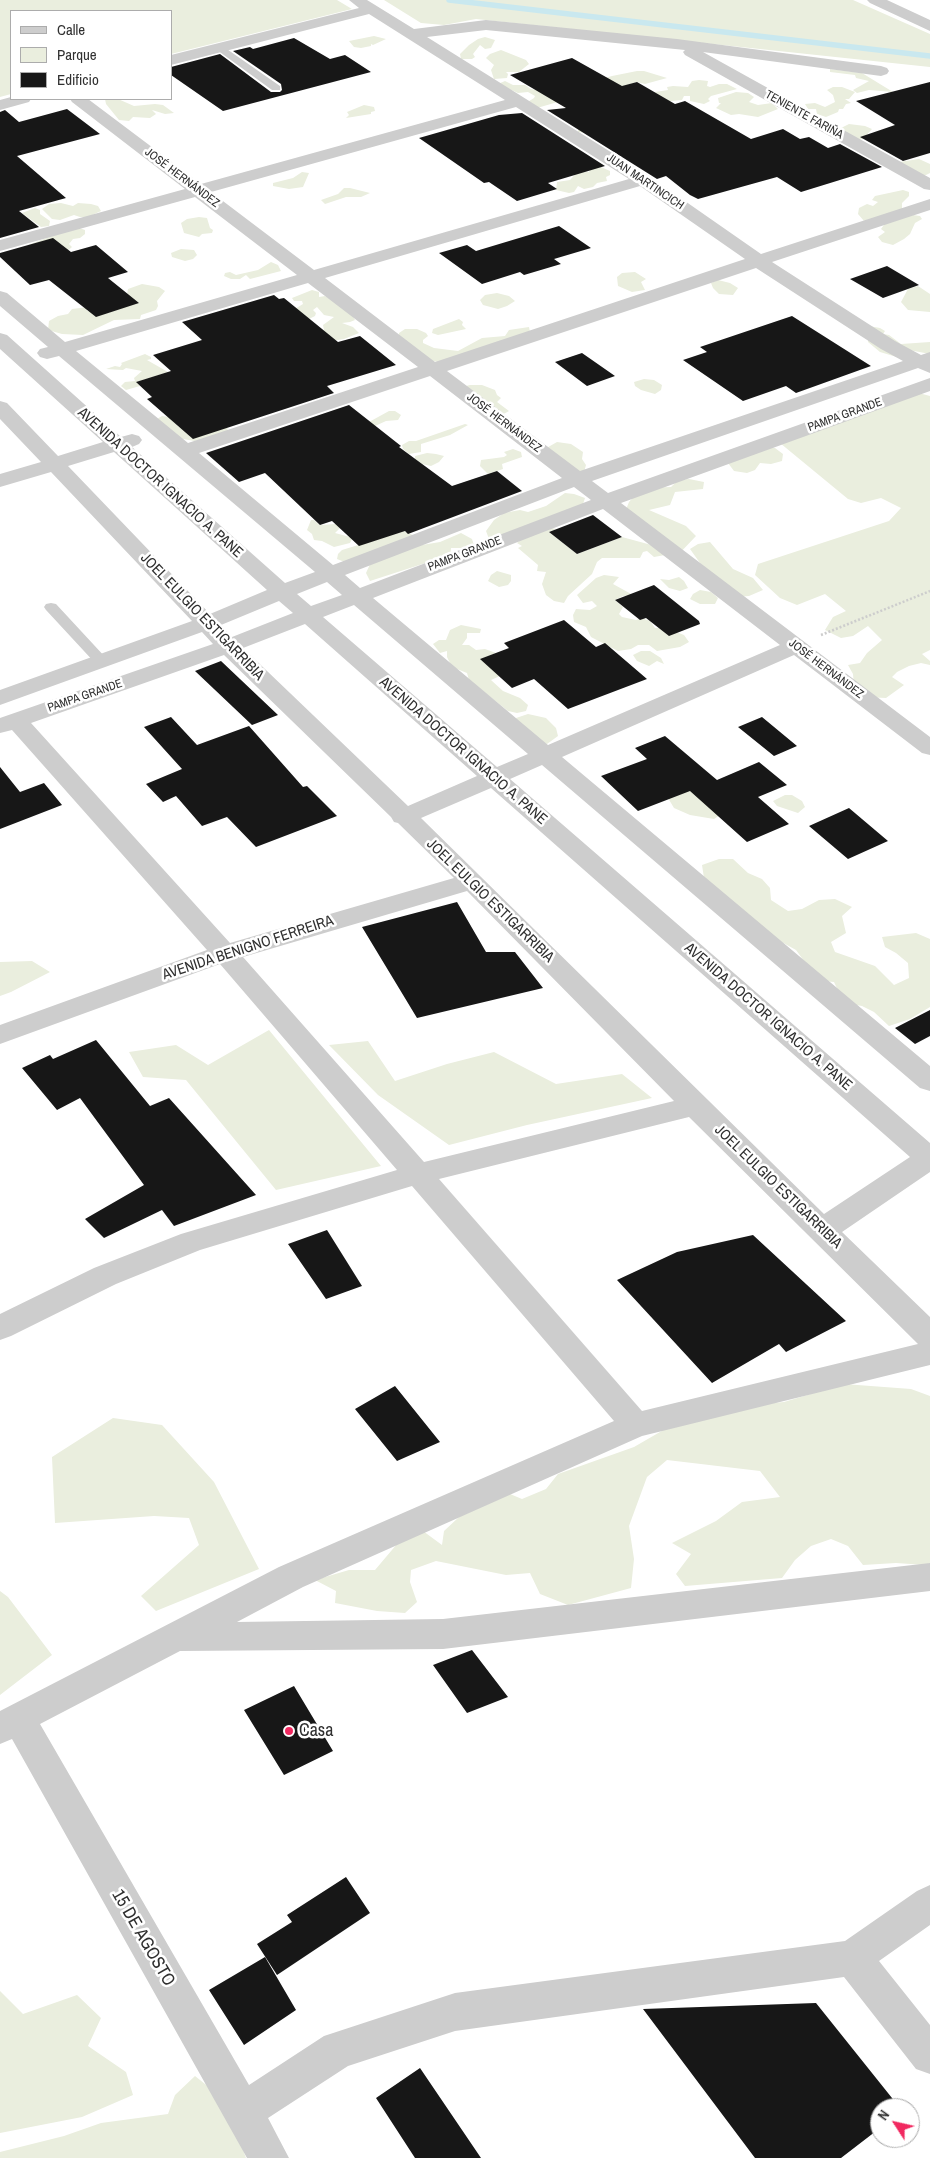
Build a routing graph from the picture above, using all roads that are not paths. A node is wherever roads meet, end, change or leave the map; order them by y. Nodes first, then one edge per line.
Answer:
1 (874, 0) edge
2 (364, 4) edge
3 (930, 26) edge
4 (554, 32) junction
5 (414, 34) junction
6 (677, 44) junction
7 (432, 45) junction
8 (221, 48) junction
9 (172, 60) edge
10 (881, 71) dead end
11 (276, 88) dead end
12 (19, 100) edge
13 (79, 100) edge
14 (519, 100) junction
15 (0, 105) edge
16 (643, 180) junction
17 (930, 185) edge
18 (198, 190) junction
19 (930, 204) edge
20 (0, 246) edge
21 (759, 261) junction
22 (312, 276) junction
23 (0, 297) edge
24 (0, 339) edge
25 (62, 349) junction
26 (24, 360) junction
27 (927, 363) edge
28 (433, 369) junction
29 (930, 384) edge
30 (0, 407) edge
31 (162, 432) junction
32 (118, 445) junction
33 (185, 451) junction
34 (54, 464) junction
35 (577, 479) junction
36 (0, 481) edge
37 (606, 501) junction
38 (330, 574) junction
39 (282, 592) junction
40 (356, 596) junction
41 (51, 607) dead end
42 (307, 615) junction
43 (208, 623) junction
44 (228, 646) junction
45 (796, 646) junction
46 (101, 661) junction
47 (0, 698) edge
48 (8, 723) edge
49 (930, 748) edge
50 (544, 754) junction
51 (493, 777) junction
52 (403, 817) junction
53 (472, 881) junction
54 (225, 953) junction
55 (0, 1035) edge
56 (930, 1081) edge
57 (695, 1106) junction
58 (930, 1158) edge
59 (418, 1174) junction
60 (822, 1230) junction
61 (0, 1328) edge
62 (930, 1336) edge
63 (930, 1353) edge
64 (636, 1425) junction
65 (930, 1578) edge
66 (178, 1637) junction
67 (9, 1723) edge
68 (930, 1903) edge
69 (852, 1958) junction
70 (930, 2055) edge
71 (243, 2112) junction
72 (269, 2158) edge

1 - 3 street
2 - 5 street, JUAN MARTINCICH
2 - 8 street
4 - 5 street
4 - 6 street
4 - 7 street
5 - 7 street, JUAN MARTINCICH
6 - 10 street
6 - 17 street, TENIENTE FARIÑA
7 - 14 street, JUAN MARTINCICH
8 - 9 street
8 - 11 lane
12 - 15 street
13 - 18 street, JOSÉ HERNÁNDEZ
14 - 16 street, JUAN MARTINCICH
14 - 18 street
16 - 21 street, JUAN MARTINCICH
16 - 22 street
18 - 20 street
18 - 22 street, JOSÉ HERNÁNDEZ
19 - 21 street
21 - 27 street, JUAN MARTINCICH
21 - 28 street
22 - 25 street
22 - 28 street, JOSÉ HERNÁNDEZ
23 - 25 street
24 - 26 street, AVENIDA DOCTOR IGNACIO A. PANE
25 - 26 street
25 - 31 street
26 - 32 street, AVENIDA DOCTOR IGNACIO A. PANE
27 - 35 street, PAMPA GRANDE
28 - 33 street
28 - 35 street, JOSÉ HERNÁNDEZ
29 - 37 street, PAMPA GRANDE
30 - 34 street, JOEL EULGIO ESTIGARRIBIA
31 - 32 street
31 - 33 street
32 - 34 street
32 - 39 street, AVENIDA DOCTOR IGNACIO A. PANE
33 - 38 street
34 - 36 street
34 - 43 street, JOEL EULGIO ESTIGARRIBIA
35 - 37 street, JOSÉ HERNÁNDEZ
35 - 38 street, PAMPA GRANDE
37 - 40 street, PAMPA GRANDE
37 - 45 street, JOSÉ HERNÁNDEZ
38 - 39 street, PAMPA GRANDE
38 - 40 street
39 - 42 street, AVENIDA DOCTOR IGNACIO A. PANE
39 - 43 street, PAMPA GRANDE
40 - 42 street, PAMPA GRANDE
40 - 50 street
41 - 46 lane
42 - 44 street, PAMPA GRANDE
42 - 51 street, AVENIDA DOCTOR IGNACIO A. PANE
43 - 44 street, JOEL EULGIO ESTIGARRIBIA
43 - 46 street, PAMPA GRANDE
44 - 48 street, PAMPA GRANDE
44 - 52 street, JOEL EULGIO ESTIGARRIBIA
45 - 49 street, JOSÉ HERNÁNDEZ
45 - 50 street
46 - 47 street, PAMPA GRANDE
48 - 54 street
50 - 51 street
50 - 56 street
51 - 52 street
51 - 58 street, AVENIDA DOCTOR IGNACIO A. PANE
52 - 53 street, JOEL EULGIO ESTIGARRIBIA
53 - 54 street, AVENIDA BENIGNO FERREIRA
53 - 57 street, JOEL EULGIO ESTIGARRIBIA
54 - 55 street, AVENIDA BENIGNO FERREIRA
54 - 59 street
57 - 59 street
57 - 60 street, JOEL EULGIO ESTIGARRIBIA
58 - 60 street
59 - 61 street
59 - 64 street
60 - 62 street, JOEL EULGIO ESTIGARRIBIA
63 - 64 street
64 - 66 street
65 - 66 street
66 - 67 street
67 - 71 street, 15 DE AGOSTO
68 - 69 street
69 - 70 street
69 - 71 street
71 - 72 street, 15 DE AGOSTO

